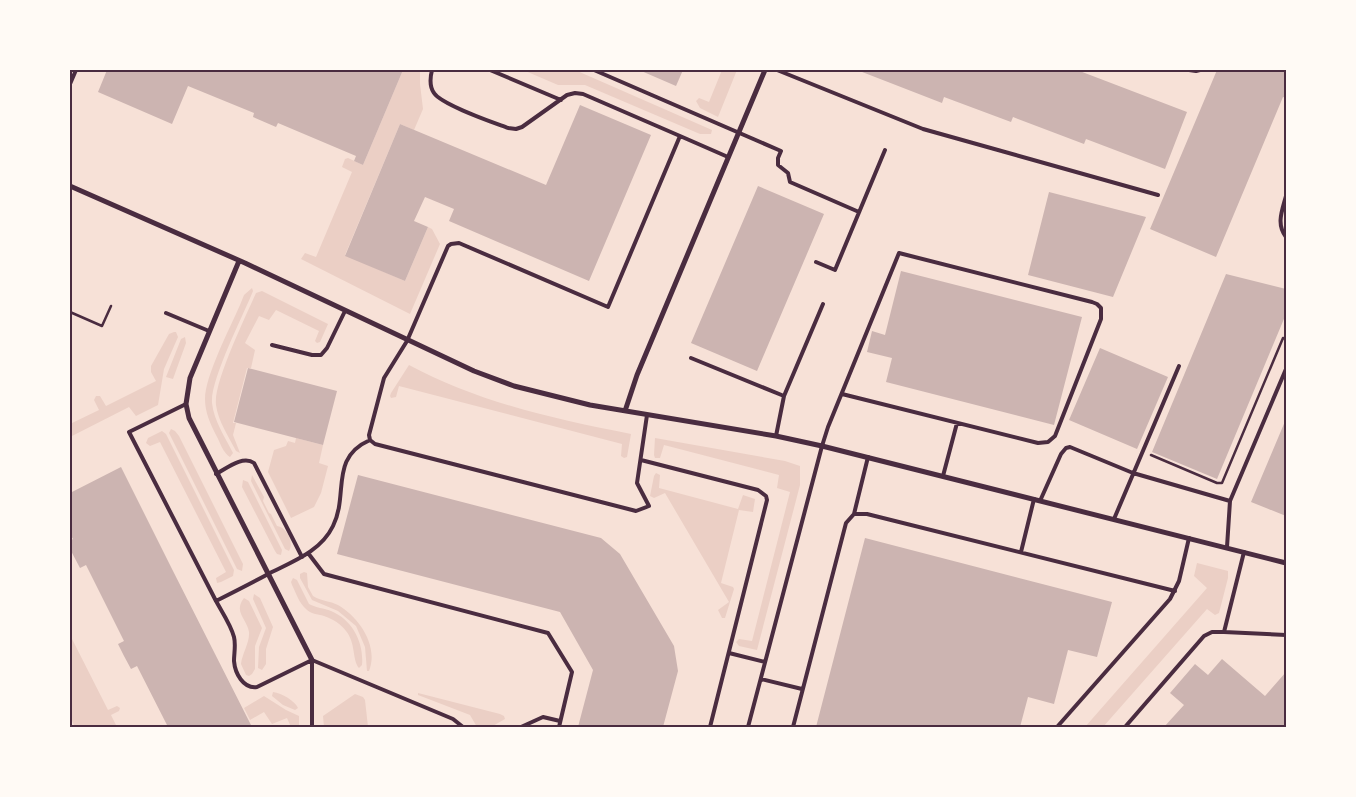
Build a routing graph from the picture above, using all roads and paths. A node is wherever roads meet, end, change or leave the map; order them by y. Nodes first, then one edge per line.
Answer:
1 (76, 70) edge
2 (432, 70) edge
3 (490, 70) edge
4 (594, 70) edge
5 (765, 70) edge
6 (777, 70) edge
7 (1189, 70) edge
8 (1200, 70) edge
9 (70, 84) edge
10 (561, 100) junction
11 (738, 132) junction
12 (680, 136) junction
13 (885, 150) dead end
14 (728, 157) junction
15 (70, 186) edge
16 (1158, 195) dead end
17 (1286, 196) edge
18 (859, 212) junction
19 (1286, 237) edge
20 (239, 261) junction
21 (816, 262) dead end
22 (823, 304) dead end
23 (110, 306) dead end
24 (345, 311) junction
25 (70, 312) edge
26 (166, 313) dead end
27 (209, 331) junction
28 (1286, 339) edge
29 (407, 341) junction
30 (272, 345) dead end
31 (691, 358) dead end
32 (1179, 366) dead end
33 (1286, 369) edge
34 (842, 394) junction
35 (784, 396) junction
36 (186, 404) junction
37 (625, 411) junction
38 (647, 415) junction
39 (957, 422) junction
40 (776, 436) junction
41 (370, 440) junction
42 (822, 446) junction
43 (1143, 451) junction
44 (868, 457) junction
45 (641, 460) junction
46 (1133, 473) junction
47 (216, 474) junction
48 (944, 476) junction
49 (1034, 499) junction
50 (1040, 501) junction
51 (1230, 501) junction
52 (854, 514) junction
53 (1114, 519) junction
54 (1189, 538) junction
55 (1227, 547) junction
56 (1021, 552) junction
57 (1244, 552) junction
58 (308, 553) junction
59 (302, 557) junction
60 (1286, 563) edge
61 (268, 574) junction
62 (1175, 591) junction
63 (216, 601) junction
64 (1224, 632) junction
65 (1286, 635) edge
66 (729, 653) junction
67 (312, 660) junction
68 (765, 662) junction
69 (761, 679) junction
70 (802, 689) junction
71 (560, 721) junction
72 (312, 727) edge
73 (463, 727) edge
74 (521, 727) edge
75 (559, 727) edge
76 (710, 727) edge
77 (748, 727) edge
78 (792, 727) edge
79 (1057, 727) edge
80 (1125, 727) edge

1 - 9 lane
2 - 10 lane
3 - 10 lane
4 - 11 lane
5 - 11 street
6 - 16 lane
7 - 8 lane
10 - 12 lane
11 - 14 street
11 - 18 lane
12 - 14 lane
12 - 29 lane
13 - 18 lane
14 - 37 street
15 - 20 street
17 - 19 lane
18 - 21 lane
20 - 24 street
20 - 27 street
22 - 35 lane
23 - 25 path
24 - 29 street
24 - 30 lane
26 - 27 lane
27 - 36 street
28 - 43 path
29 - 37 street
29 - 41 lane
31 - 35 lane
32 - 43 lane
33 - 51 lane
34 - 39 lane
34 - 39 lane
34 - 42 lane
35 - 40 lane
36 - 47 street
36 - 63 lane
37 - 38 street
38 - 40 street
38 - 45 lane
39 - 48 lane
40 - 42 street
41 - 45 lane
41 - 58 lane
42 - 44 street
42 - 68 lane
43 - 46 lane
44 - 48 street
44 - 52 lane
45 - 66 lane
46 - 50 lane
46 - 51 lane
46 - 53 lane
47 - 59 lane
47 - 61 street
48 - 49 street
49 - 50 street
49 - 56 lane
50 - 53 street
51 - 55 lane
52 - 56 lane
52 - 70 lane
53 - 54 street
54 - 55 street
54 - 62 lane
55 - 57 street
56 - 62 lane
57 - 60 street
57 - 64 lane
58 - 59 lane
58 - 71 lane
59 - 61 lane
61 - 63 lane
61 - 67 street
62 - 79 lane
63 - 67 lane
64 - 65 lane
64 - 80 lane
66 - 68 lane
66 - 76 lane
67 - 72 lane
67 - 73 lane
68 - 69 lane
69 - 70 lane
69 - 77 lane
70 - 78 lane
71 - 74 lane
71 - 75 lane

